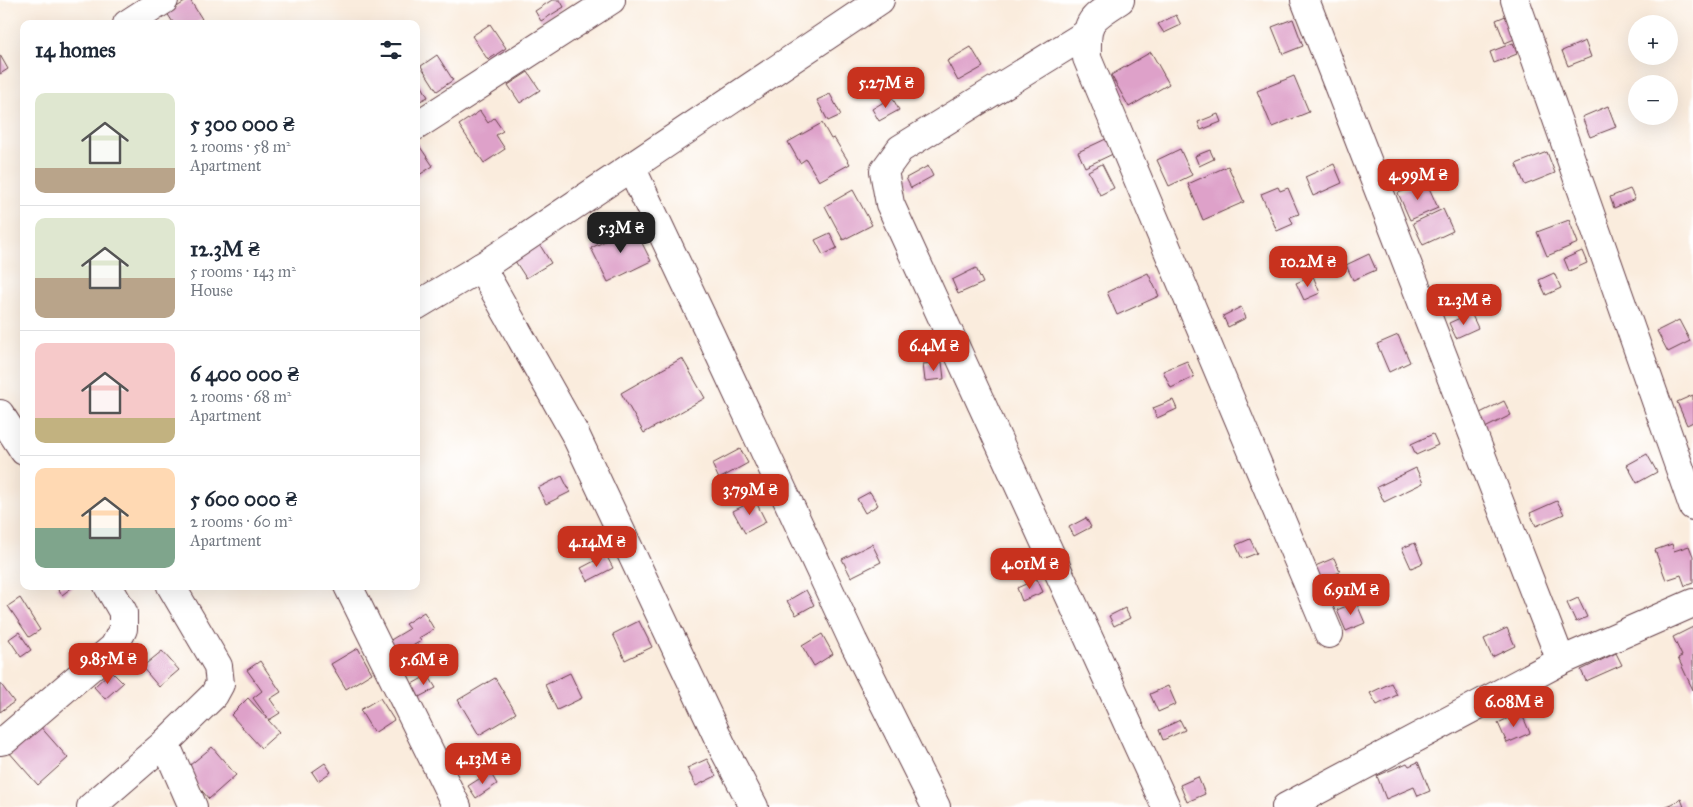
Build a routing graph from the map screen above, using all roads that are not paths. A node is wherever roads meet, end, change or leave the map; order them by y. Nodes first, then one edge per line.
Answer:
1 (164, 0) edge
2 (611, 0) edge
3 (880, 0) edge
4 (1120, 0) edge
5 (1305, 0) edge
6 (1516, 0) edge
7 (133, 20) edge
8 (1086, 34) junction
9 (420, 123) edge
10 (630, 167) junction
11 (481, 267) junction
12 (420, 304) edge
13 (0, 414) edge
14 (20, 445) edge
15 (1693, 506) edge
16 (110, 590) edge
17 (173, 590) edge
18 (350, 590) edge
19 (1693, 603) edge
20 (1329, 634) dead end
21 (1561, 661) junction
22 (0, 741) edge
23 (165, 743) junction
24 (90, 807) edge
25 (193, 807) edge
26 (457, 807) edge
27 (754, 807) edge
28 (936, 807) edge
29 (1166, 807) edge
30 (1286, 807) edge

1 - 7 street
2 - 9 street
3 - 10 street
4 - 8 street
5 - 21 street
6 - 15 street
8 - 20 street
8 - 29 street
10 - 11 street
10 - 28 street
11 - 12 street
11 - 27 street
13 - 14 street
16 - 22 street
17 - 23 street
18 - 26 street
19 - 21 street
21 - 30 street
23 - 24 street
23 - 25 street

